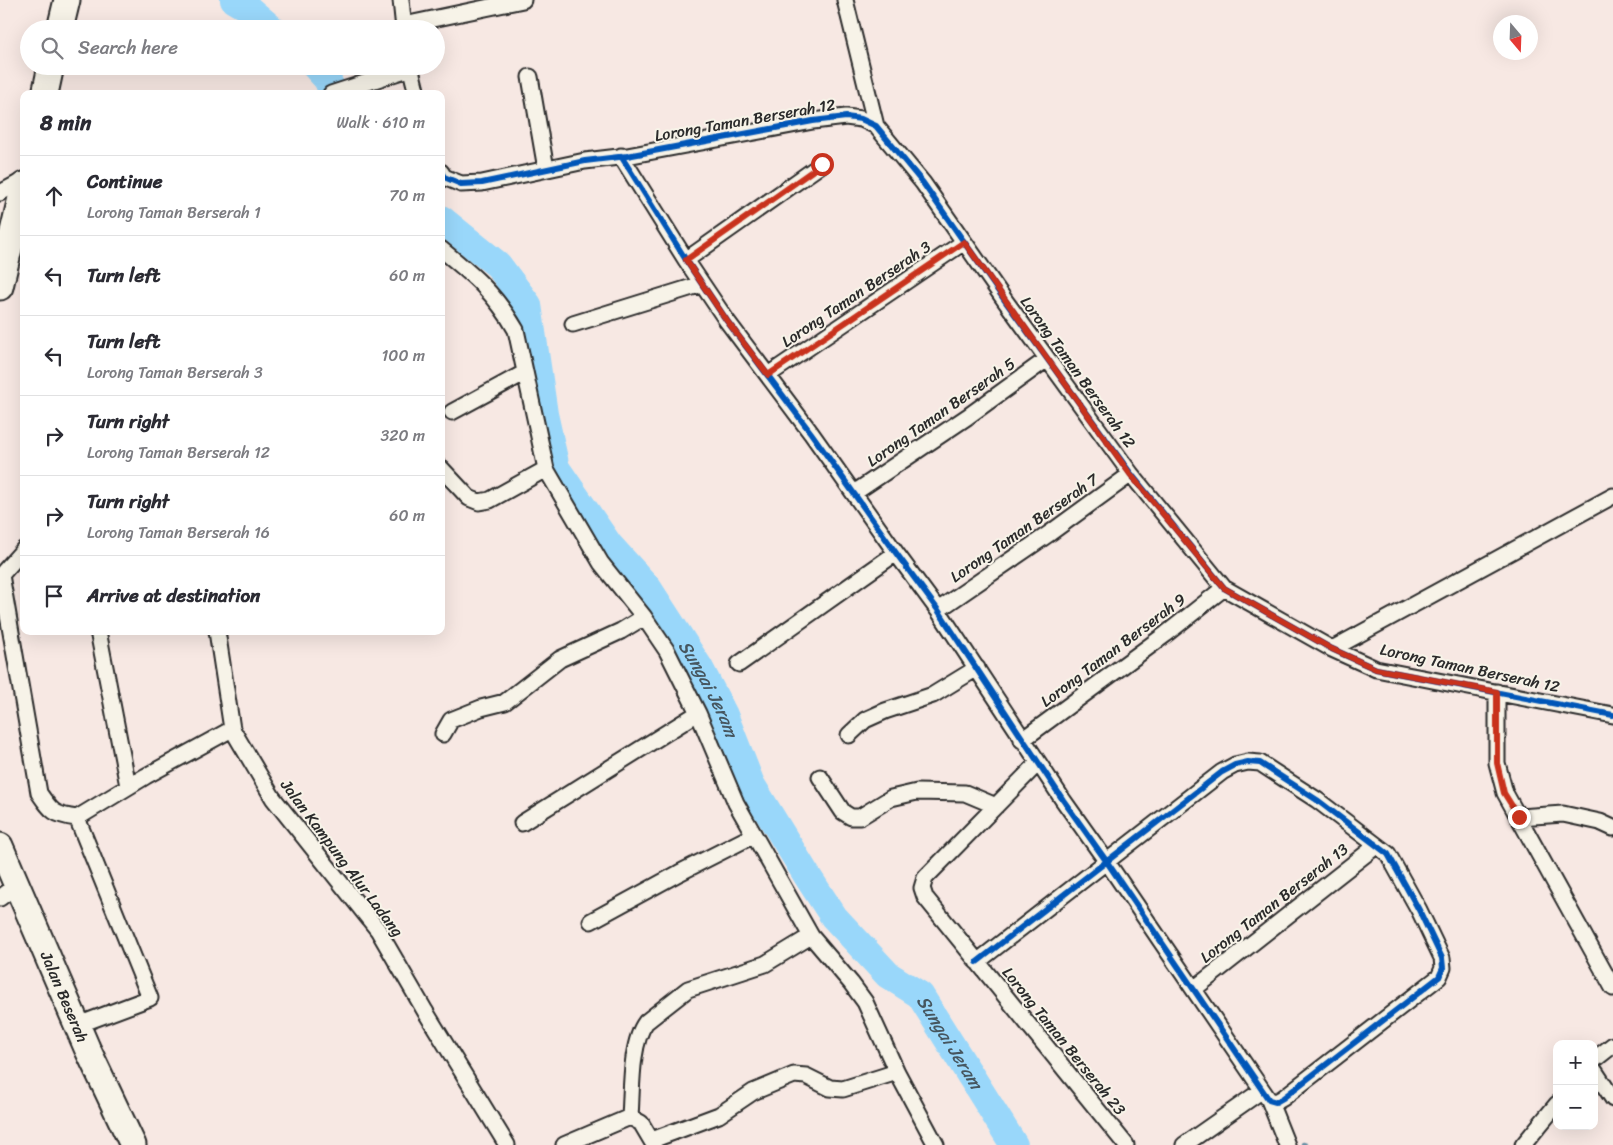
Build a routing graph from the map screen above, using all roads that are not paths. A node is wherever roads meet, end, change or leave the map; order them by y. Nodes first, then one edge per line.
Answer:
1 (66, 0) edge
2 (401, 0) edge
3 (523, 0) edge
4 (844, 0) edge
5 (62, 20) edge
6 (403, 20) edge
7 (435, 20) edge
8 (49, 75) edge
9 (386, 75) edge
10 (412, 75) edge
11 (530, 77) dead end
12 (46, 90) edge
13 (340, 90) edge
14 (416, 90) edge
15 (876, 126) junction
16 (622, 156) junction
17 (822, 164) dead end
18 (546, 169) junction
19 (445, 177) edge
20 (20, 182) edge
21 (0, 193) edge
22 (20, 198) edge
23 (13, 222) edge
24 (964, 242) junction
25 (445, 251) edge
26 (686, 260) junction
27 (702, 284) junction
28 (0, 287) edge
29 (573, 324) dead end
30 (1048, 359) junction
31 (524, 373) junction
32 (768, 375) junction
33 (452, 412) dead end
34 (546, 469) junction
35 (445, 472) edge
36 (1130, 474) junction
37 (854, 493) junction
38 (1613, 496) edge
39 (20, 553) edge
40 (896, 554) junction
41 (1224, 588) junction
42 (938, 610) junction
43 (644, 617) junction
44 (99, 635) edge
45 (217, 635) edge
46 (1332, 649) junction
47 (739, 664) dead end
48 (977, 668) junction
49 (1497, 692) junction
50 (698, 713) junction
51 (1613, 716) edge
52 (232, 729) junction
53 (442, 734) dead end
54 (848, 735) dead end
55 (1022, 740) junction
56 (1038, 763) junction
57 (820, 777) dead end
58 (128, 786) junction
59 (996, 806) junction
60 (1519, 817) junction
61 (77, 818) junction
62 (522, 823) dead end
63 (1613, 828) edge
64 (754, 835) junction
65 (0, 846) edge
66 (1376, 846) junction
67 (1107, 862) junction
68 (9, 892) edge
69 (591, 921) dead end
70 (812, 936) junction
71 (977, 962) junction
72 (1613, 988) edge
73 (1194, 989) junction
74 (78, 1025) junction
75 (1613, 1045) edge
76 (1598, 1057) edge
77 (897, 1072) junction
78 (1598, 1076) edge
79 (1265, 1096) junction
80 (1613, 1099) edge
81 (1553, 1109) edge
82 (630, 1117) junction
83 (653, 1143) edge
84 (1287, 1144) edge
85 (133, 1145) edge
86 (507, 1145) edge
87 (564, 1145) edge
88 (936, 1145) edge
89 (1126, 1145) edge
90 (1184, 1145) edge
91 (1522, 1145) edge

1 - 5 highway
2 - 6 street
3 - 7 street
4 - 15 street
8 - 12 highway
9 - 13 street
10 - 14 street
11 - 18 street
15 - 16 street, Lorong Taman Berserah 12
15 - 24 street, Lorong Taman Berserah 12
16 - 18 street, Lorong Taman Berserah 12
16 - 26 street
17 - 26 street
18 - 19 street, Lorong Taman Berserah 12
20 - 21 street
22 - 23 highway
23 - 28 highway
24 - 30 street, Lorong Taman Berserah 12
24 - 32 street, Lorong Taman Berserah 3
25 - 31 street
26 - 27 street
27 - 29 street
27 - 32 street
30 - 36 street, Lorong Taman Berserah 12
30 - 37 street, Lorong Taman Berserah 5
31 - 33 street
31 - 34 street
32 - 37 street
34 - 35 street
34 - 43 street
36 - 41 street, Lorong Taman Berserah 12
36 - 42 street, Lorong Taman Berserah 7
37 - 40 street
38 - 46 street
39 - 61 street
40 - 42 street
40 - 47 street
41 - 46 street, Lorong Taman Berserah 12
41 - 55 street, Lorong Taman Berserah 9
42 - 48 street
43 - 50 street
43 - 53 street
44 - 58 street
45 - 52 street, Jalan Kampung Alur Ladang
46 - 49 street, Lorong Taman Berserah 12
48 - 54 street
48 - 55 street
49 - 51 street, Lorong Taman Berserah 12
49 - 60 street
50 - 62 street
50 - 64 street
52 - 58 street
52 - 86 street, Jalan Kampung Alur Ladang
55 - 56 street
56 - 59 street
56 - 67 street
57 - 59 street
58 - 61 street
59 - 71 street, Lorong Taman Berserah 23
60 - 63 street
60 - 72 street
61 - 74 street
64 - 69 street
64 - 70 street
65 - 68 highway, Jalan Beserah
66 - 67 street
66 - 73 street, Lorong Taman Berserah 13
66 - 79 street
67 - 71 street
67 - 73 street
68 - 74 highway, Jalan Beserah
70 - 77 street
70 - 82 street
71 - 89 street, Lorong Taman Berserah 23
73 - 79 street
74 - 85 highway, Jalan Beserah
75 - 76 street
77 - 83 street
77 - 88 street
78 - 80 street
79 - 84 street
79 - 90 street
81 - 91 street
82 - 83 street
82 - 87 street

